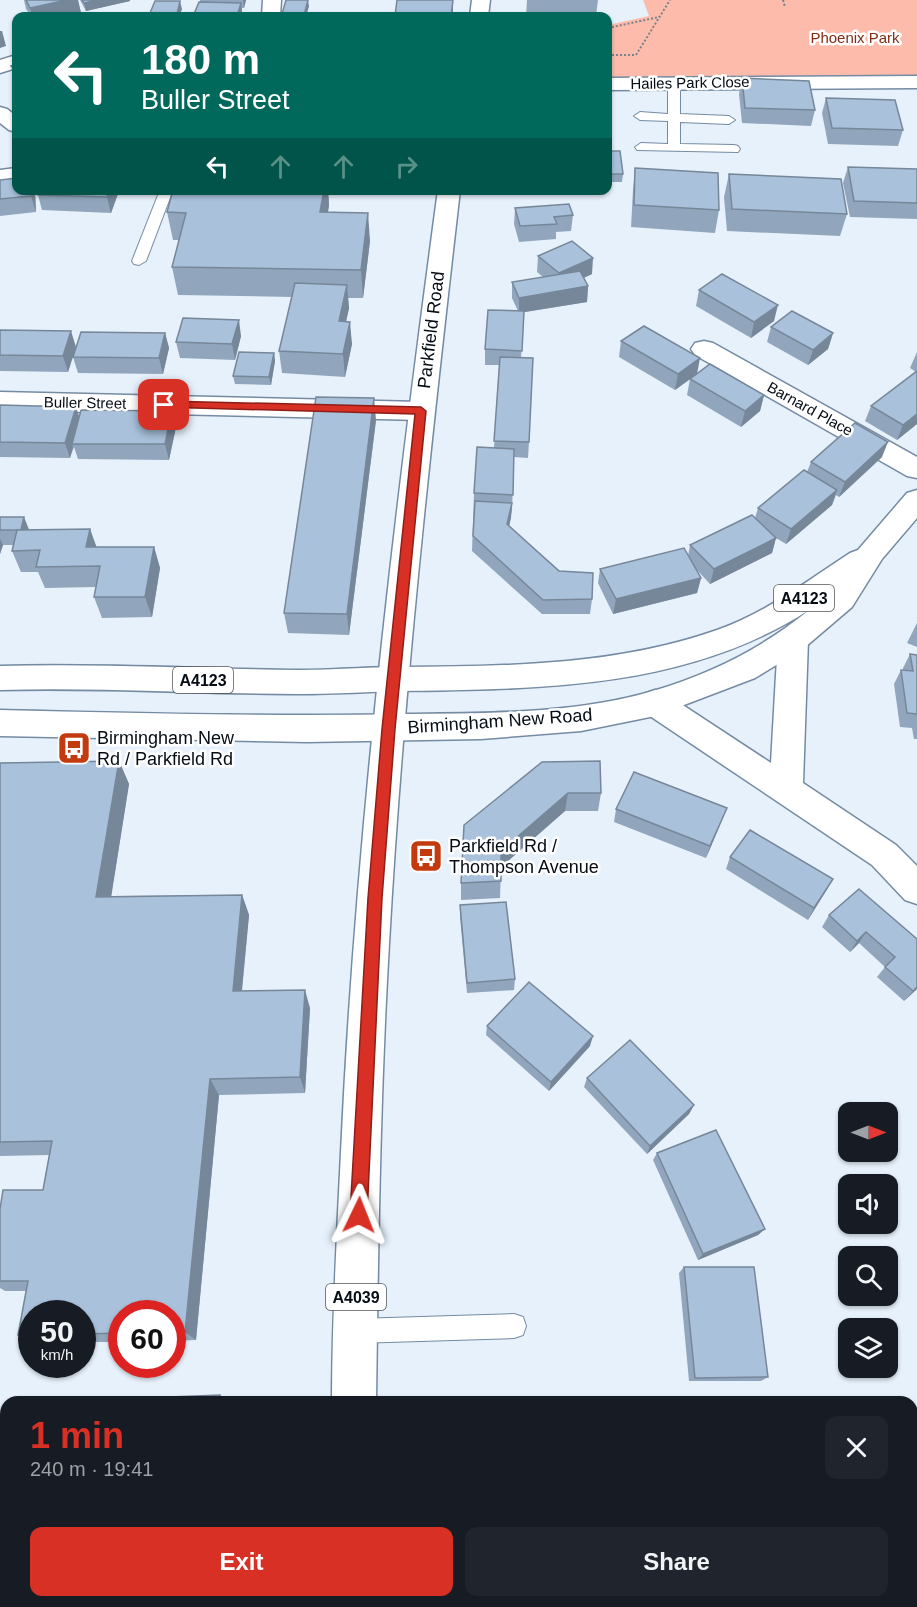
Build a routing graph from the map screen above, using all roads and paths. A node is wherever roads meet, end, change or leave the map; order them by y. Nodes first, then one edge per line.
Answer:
1 (670, 0) edge
2 (783, 0) edge
3 (785, 7) dead end
4 (659, 17) junction
5 (612, 27) edge
6 (612, 55) edge
7 (674, 82) junction
8 (917, 82) edge
9 (612, 84) edge
10 (0, 113) edge
11 (640, 116) dead end
12 (675, 117) junction
13 (729, 120) dead end
14 (12, 123) edge
15 (641, 147) dead end
16 (674, 148) junction
17 (734, 149) dead end
18 (165, 195) edge
19 (448, 195) edge
20 (140, 261) dead end
21 (704, 349) dead end
22 (0, 400) edge
23 (421, 411) junction
24 (917, 469) edge
25 (917, 500) edge
26 (872, 552) junction
27 (793, 640) junction
28 (42, 677) junction
29 (0, 678) edge
30 (394, 680) junction
31 (655, 703) junction
32 (0, 723) edge
33 (34, 723) junction
34 (388, 729) junction
35 (786, 788) junction
36 (917, 889) edge
37 (514, 1326) dead end
38 (356, 1331) junction
39 (354, 1396) edge

1 - 4 path
2 - 3 path
4 - 5 path
4 - 6 path
7 - 8 main road, Hailes Park Close
7 - 9 main road, Hailes Park Close
7 - 12 lane
10 - 14 main road
11 - 12 lane
12 - 13 lane
12 - 16 lane
15 - 16 lane
16 - 17 lane
18 - 20 lane
19 - 23 main road, Parkfield Road / A4039
21 - 24 main road, Barnard Place
22 - 23 main road, Buller Street
23 - 30 main road, Parkfield Road / A4039
25 - 26 main road, Birmingham New Road / A4123
26 - 27 main road, Birmingham New Road / A4123
26 - 30 main road, Birmingham New Road / A4123
27 - 31 main road, Birmingham New Road / A4123
27 - 35 main road
28 - 29 main road, Birmingham New Road / A4123
28 - 30 main road, Birmingham New Road / A4123
28 - 33 main road
30 - 34 main road, Parkfield Road / A4039
31 - 34 main road, Birmingham New Road / A4123
31 - 35 main road
32 - 33 main road, Birmingham New Road / A4123
33 - 34 main road, Birmingham New Road / A4123
34 - 38 main road, Parkfield Road / A4039
35 - 36 main road
37 - 38 lane
38 - 39 main road, Parkfield Road / A4039

